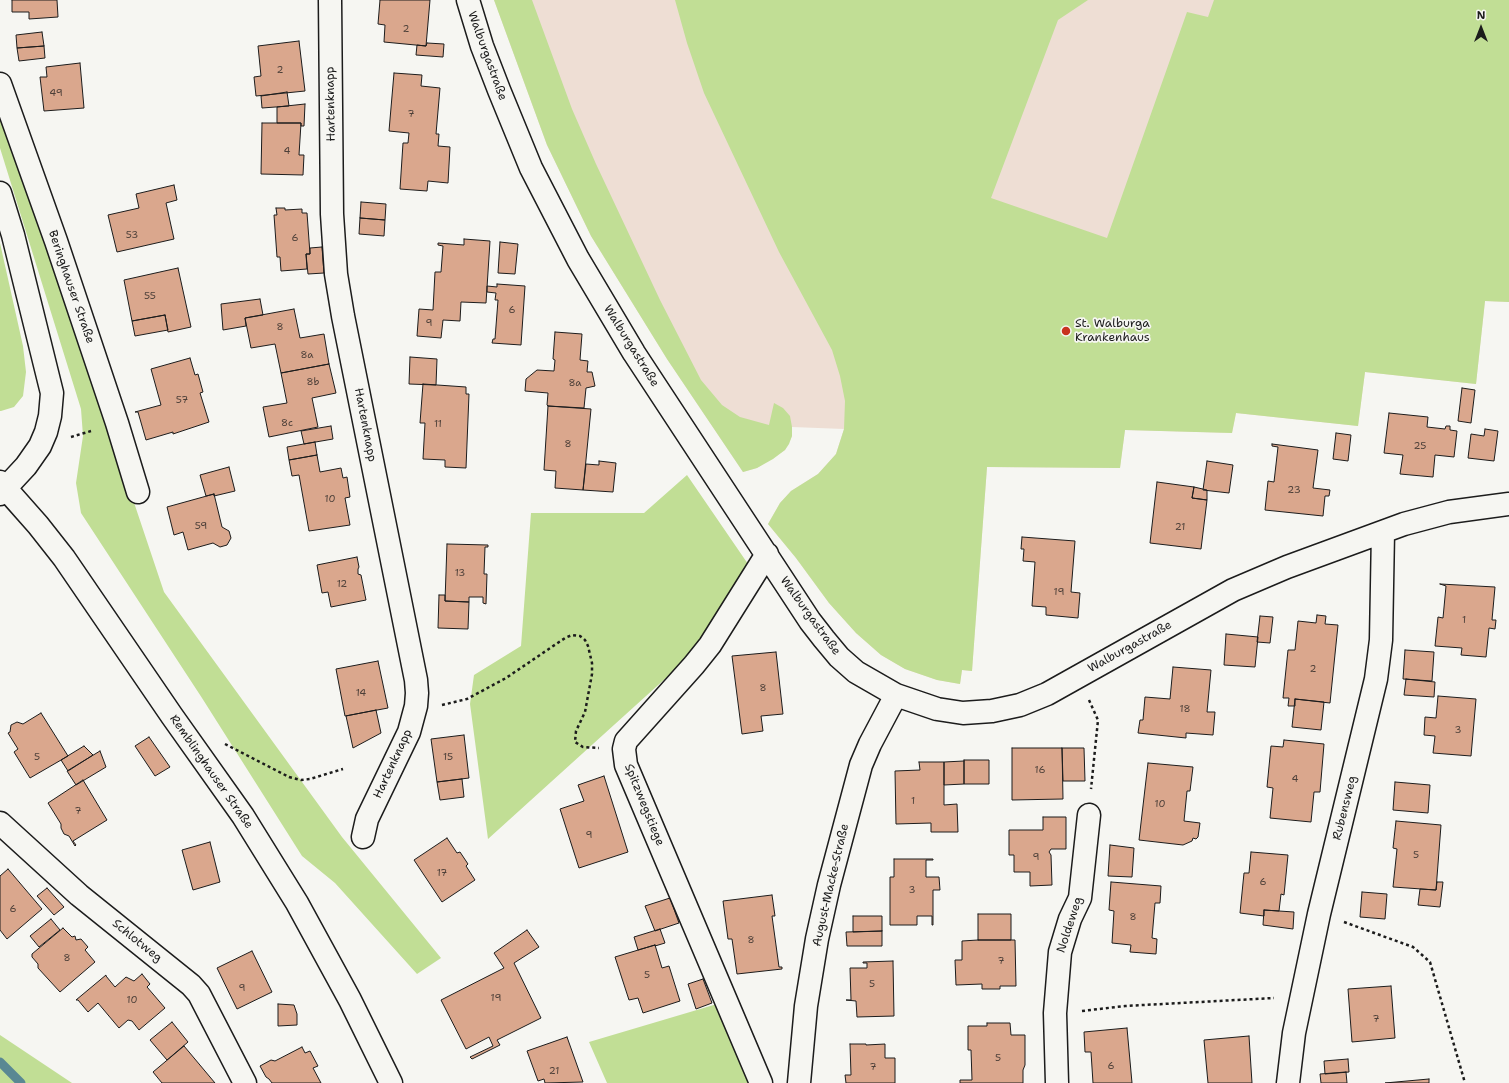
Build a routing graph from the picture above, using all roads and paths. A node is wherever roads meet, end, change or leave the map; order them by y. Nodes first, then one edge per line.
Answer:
1 (330, 0) edge
2 (468, 0) edge
3 (0, 84) edge
4 (0, 193) edge
5 (117, 424) junction
6 (40, 446) junction
7 (2, 488) edge
8 (138, 492) dead end
9 (1509, 504) edge
10 (1383, 532) junction
11 (767, 554) junction
12 (896, 695) junction
13 (414, 712) junction
14 (1098, 720) dead end
15 (219, 741) dead end
16 (624, 749) junction
17 (343, 769) dead end
18 (1089, 815) joint
19 (0, 823) edge
20 (363, 837) dead end
21 (1342, 921) dead end
22 (1301, 997) junction
23 (1084, 1011) dead end
24 (245, 1083) edge
25 (391, 1083) edge
26 (761, 1083) edge
27 (799, 1083) edge
28 (1057, 1083) edge
29 (1288, 1083) edge
30 (1465, 1083) edge

1 - 13 street, Hartenknapp
2 - 11 street, Walburgastraße
3 - 5 street, Beringhauser Straße
4 - 6 street
5 - 6 path
5 - 8 street, Beringhauser Straße
6 - 7 street
7 - 25 street, Remblinghauser Straße
9 - 10 street, Walburgastraße
10 - 12 street, Walburgastraße
10 - 22 street, Rubensweg
11 - 12 street, Walburgastraße
11 - 16 street, Spitzwegstiege
12 - 27 street, August-Macke-Straße
13 - 16 path
13 - 20 street, Hartenknapp
14 - 18 path
15 - 17 path
16 - 26 street, Spitzwegstiege
18 - 28 street, Noldeweg
19 - 24 street, Schlotweg
21 - 30 path
22 - 23 path
22 - 29 street, Rubensweg

